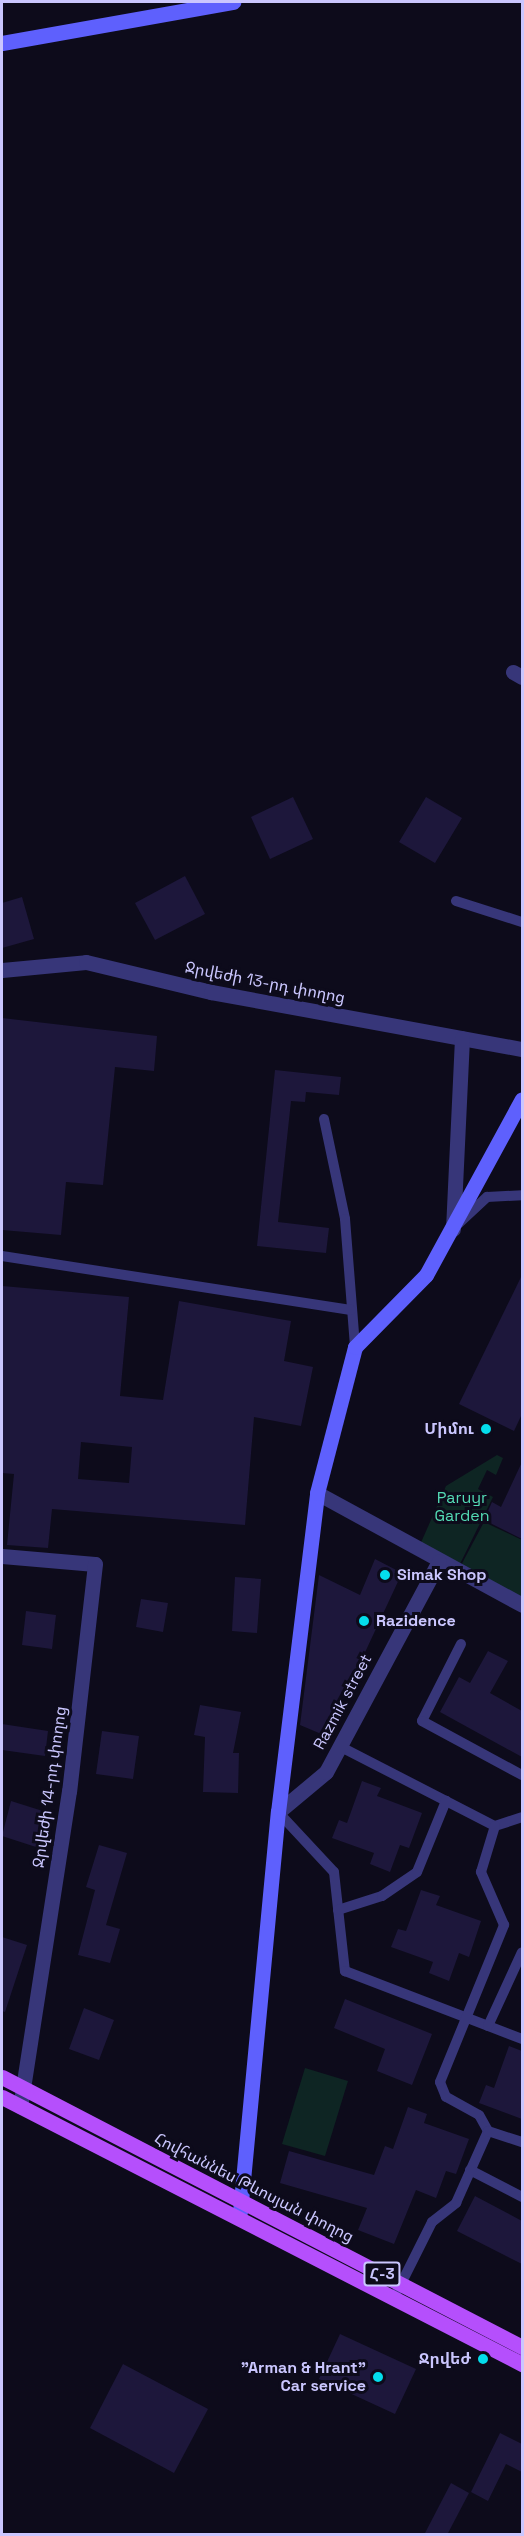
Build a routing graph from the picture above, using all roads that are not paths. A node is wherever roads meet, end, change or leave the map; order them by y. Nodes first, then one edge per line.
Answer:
1 (233, 2) edge
2 (2, 43) edge
3 (456, 901) dead end
4 (522, 922) edge
5 (2, 969) edge
6 (462, 1038) junction
7 (522, 1049) edge
8 (522, 1099) edge
9 (324, 1119) dead end
10 (522, 1195) edge
11 (453, 1229) junction
12 (2, 1256) edge
13 (351, 1310) junction
14 (355, 1347) junction
15 (317, 1493) junction
16 (2, 1556) edge
17 (439, 1561) junction
18 (522, 1605) edge
19 (461, 1644) dead end
20 (341, 1747) junction
21 (522, 1775) edge
22 (446, 1801) junction
23 (278, 1812) junction
24 (522, 1817) edge
25 (495, 1826) junction
26 (338, 1910) junction
27 (522, 1952) edge
28 (466, 2018) junction
29 (488, 2026) junction
30 (522, 2039) edge
31 (2, 2077) edge
32 (23, 2088) junction
33 (2, 2097) edge
34 (20, 2106) junction
35 (488, 2131) junction
36 (522, 2142) edge
37 (470, 2170) junction
38 (522, 2197) edge
39 (241, 2203) junction
40 (240, 2219) junction
41 (401, 2284) junction
42 (393, 2298) junction
43 (522, 2347) edge
44 (522, 2364) edge

1 - 2 street
3 - 4 lane
5 - 6 street, Ջրվեժի 13-րդ փողոց
6 - 7 street, Ջրվեժի 13-րդ փողոց
6 - 11 street
8 - 11 street
9 - 13 lane
10 - 11 lane
11 - 14 street
12 - 13 lane
13 - 14 lane
14 - 15 street
15 - 17 street
15 - 23 street
16 - 32 street, Ջրվեժի 14-րդ փողոց
17 - 18 street
17 - 20 street, Razmik street
19 - 21 lane
20 - 22 lane
20 - 23 street, Razmik street
22 - 25 lane
22 - 26 lane
23 - 26 lane
23 - 39 street
24 - 25 lane
25 - 28 lane
26 - 28 lane
27 - 29 lane
28 - 29 lane
28 - 35 lane
29 - 30 lane
31 - 32 main road, Հովհաննես Թևոսյան փողոց / Հ-3
32 - 34 street, Ջրվեժի 14-րդ փողոց
32 - 39 main road, Հովհաննես Թևոսյան փողոց / Հ-3
33 - 34 main road, Հովհաննես Թևոսյան փողոց / Հ-3
34 - 40 main road, Հովհաննես Թևոսյան փողոց / Հ-3
35 - 36 lane
35 - 37 lane
37 - 38 lane
37 - 41 lane
39 - 40 street
39 - 41 main road, Հովհաննես Թևոսյան փողոց / Հ-3
40 - 42 main road, Հովհաննես Թևոսյան փողոց / Հ-3
41 - 42 lane
41 - 43 main road, Հովհաննես Թևոսյան փողոց / Հ-3
42 - 44 main road, Հովհաննես Թևոսյան փողոց / Հ-3

